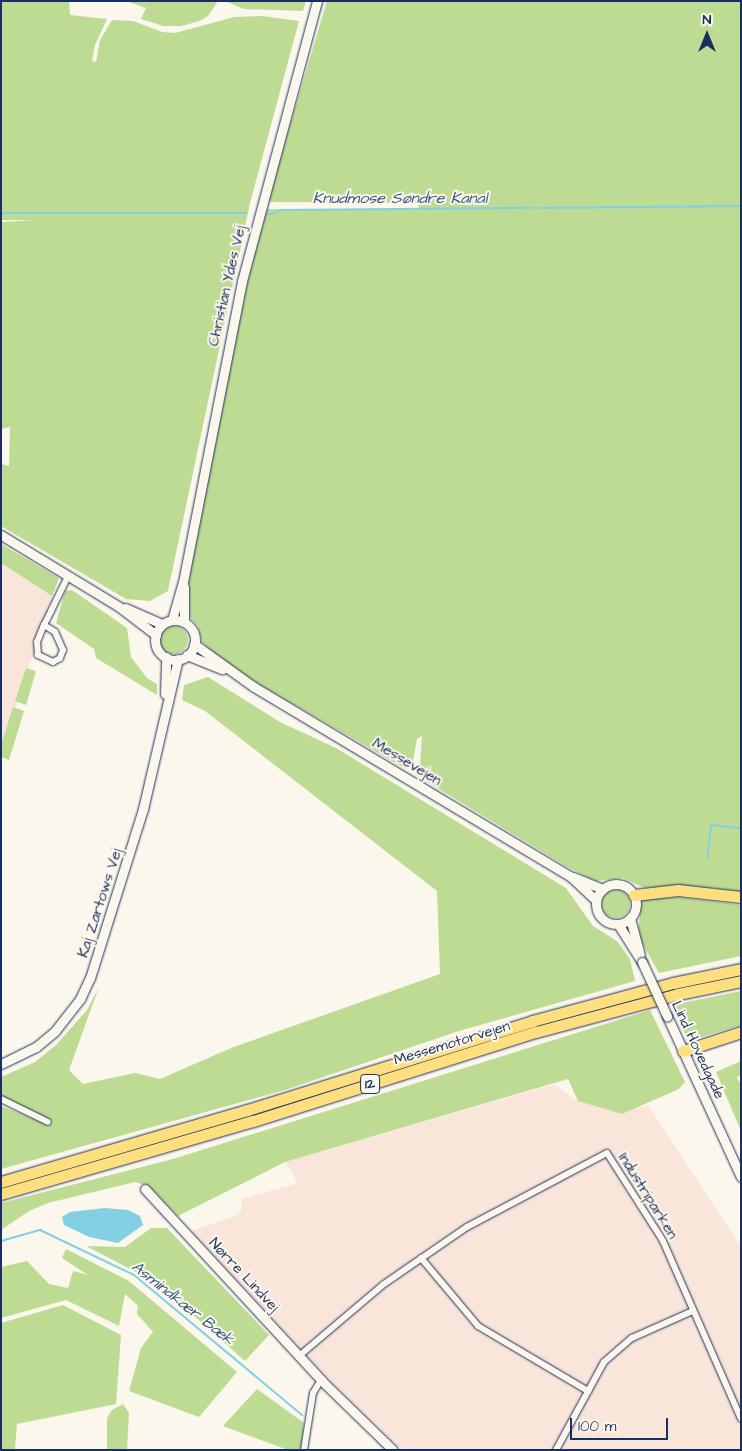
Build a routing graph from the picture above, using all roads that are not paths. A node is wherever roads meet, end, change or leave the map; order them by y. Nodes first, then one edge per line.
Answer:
1 (317, 1) edge
2 (1, 536) edge
3 (68, 576) junction
4 (183, 582) junction
5 (118, 606) junction
6 (172, 620) junction
7 (184, 622) junction
8 (162, 624) junction
9 (44, 625) junction
10 (156, 635) junction
11 (194, 644) junction
12 (188, 655) junction
13 (166, 657) junction
14 (178, 659) junction
15 (230, 672) junction
16 (165, 712) junction
17 (570, 876) junction
18 (603, 888) junction
19 (634, 895) junction
20 (741, 897) edge
21 (596, 900) junction
22 (630, 918) junction
23 (618, 924) junction
24 (642, 962) junction
25 (741, 969) edge
26 (741, 981) edge
27 (741, 1032) edge
28 (683, 1051) junction
29 (1, 1064) edge
30 (1, 1099) edge
31 (48, 1122) dead end
32 (741, 1177) edge
33 (1, 1182) edge
34 (145, 1189) dead end
35 (1, 1194) edge
36 (421, 1258) junction
37 (693, 1312) junction
38 (299, 1356) junction
39 (321, 1380) junction
40 (588, 1391) junction
41 (741, 1420) edge
42 (304, 1450) edge
43 (393, 1450) edge
44 (556, 1450) edge

1 - 4 street, Christian Ydes Vej
2 - 3 street
3 - 5 street
3 - 9 street
4 - 6 street, Christian Ydes Vej
4 - 7 street, Christian Ydes Vej
5 - 8 street
5 - 10 street
6 - 7 street
6 - 8 street
7 - 11 street
8 - 10 street
9 - 9 street
10 - 13 street
11 - 12 street
11 - 15 street, Messevejen
12 - 14 street
12 - 15 street, Messevejen
13 - 14 street
13 - 16 street, Kaj Zartows Vej
14 - 16 street, Kaj Zartows Vej
15 - 17 street, Messevejen
16 - 29 street, Kaj Zartows Vej
17 - 18 street, Messevejen
17 - 21 street, Messevejen
18 - 19 street
18 - 21 street
19 - 20 highway
19 - 22 street
21 - 23 street
22 - 23 street
22 - 24 street, Lind Hovedgade
23 - 24 street, Lind Hovedgade
24 - 28 street, Lind Hovedgade, bridge
25 - 33 highway, Messemotorvejen / 12
26 - 35 highway, Messemotorvejen / 12
27 - 28 highway
28 - 32 street, Lind Hovedgade
30 - 31 street
34 - 38 street, Nørre Lindvej
36 - 37 street, Industriparken
36 - 38 street, Industriparken
36 - 40 street
37 - 40 street
37 - 41 street, Industriparken
38 - 39 street, Nørre Lindvej
39 - 42 street
39 - 43 street, Nørre Lindvej
40 - 44 street

